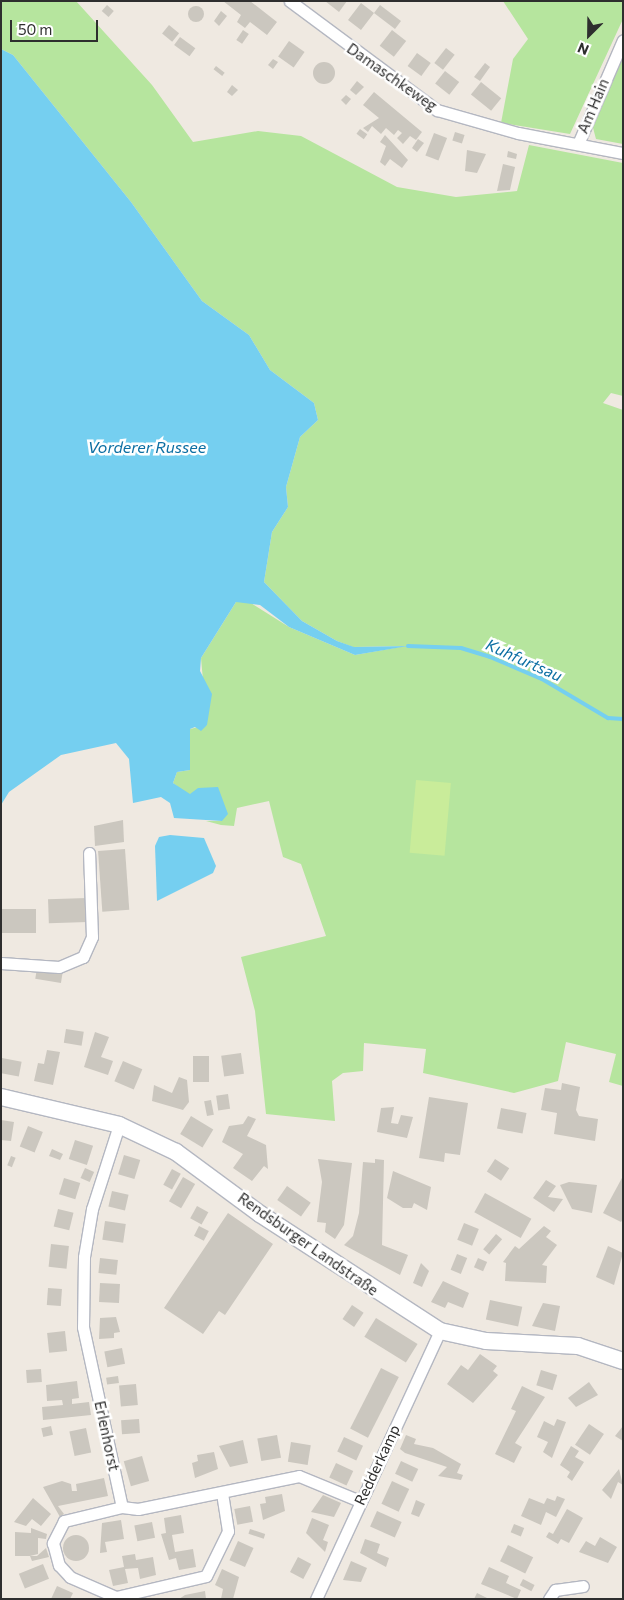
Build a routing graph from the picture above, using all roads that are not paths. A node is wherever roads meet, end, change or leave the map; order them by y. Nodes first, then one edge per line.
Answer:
1 (290, 1) edge
2 (623, 40) edge
3 (578, 144) junction
4 (623, 153) edge
5 (89, 852) dead end
6 (1, 963) edge
7 (1, 1097) edge
8 (119, 1124) junction
9 (440, 1331) junction
10 (623, 1361) edge
11 (222, 1493) junction
12 (360, 1502) junction
13 (122, 1507) junction
14 (583, 1586) dead end
15 (316, 1599) edge
16 (549, 1599) edge

1 - 3 street, Damaschkeweg
2 - 3 street, Am Hain
3 - 4 street, Damaschkeweg
5 - 6 street
7 - 8 street, Rendsburger Landstraße
8 - 9 street, Rendsburger Landstraße
8 - 13 street, Erlenhorst
9 - 10 street, Rendsburger Landstraße
9 - 12 street, Redderkamp
11 - 12 street
11 - 13 street
11 - 13 street
12 - 15 street, Redderkamp
14 - 16 street

